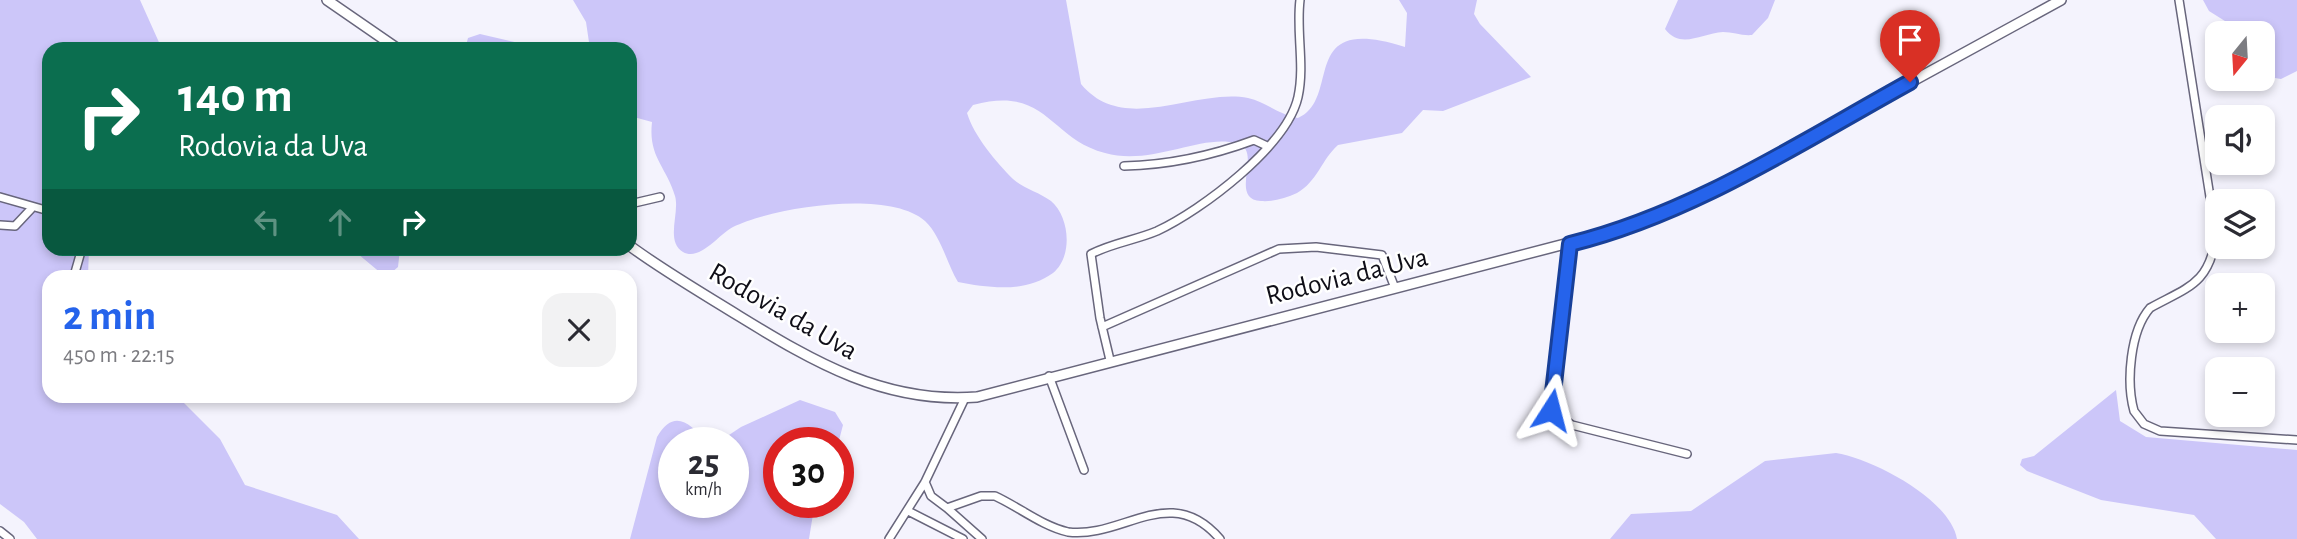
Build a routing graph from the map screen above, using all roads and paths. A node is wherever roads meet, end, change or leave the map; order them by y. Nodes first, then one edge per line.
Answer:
1 (327, 0) edge
2 (1300, 0) edge
3 (2061, 0) edge
4 (2179, 0) edge
5 (388, 42) edge
6 (1267, 146) junction
7 (1124, 166) dead end
8 (0, 197) edge
9 (660, 197) dead end
10 (637, 202) edge
11 (32, 209) junction
12 (42, 210) edge
13 (0, 225) edge
14 (1570, 244) junction
15 (637, 250) edge
16 (1395, 288) junction
17 (1102, 327) junction
18 (1110, 360) junction
19 (1049, 376) junction
20 (965, 398) junction
21 (2297, 440) edge
22 (1687, 454) dead end
23 (1084, 470) dead end
24 (925, 482) junction
25 (947, 508) junction
26 (908, 511) junction
27 (0, 531) edge
28 (10, 539) edge
29 (890, 539) edge
30 (963, 539) edge
31 (982, 539) edge
32 (1220, 539) edge

1 - 5 street
2 - 6 street
3 - 14 street, Rodovia da Uva
4 - 21 street
6 - 7 street
6 - 17 street
8 - 11 street
9 - 10 street
11 - 12 street
11 - 13 street
14 - 16 street, Rodovia da Uva
14 - 22 street
15 - 20 street, Rodovia da Uva
16 - 17 street
16 - 18 street, Rodovia da Uva
17 - 18 street
18 - 19 street, Rodovia da Uva
19 - 20 street, Rodovia da Uva
19 - 23 street
20 - 24 street
24 - 25 street
24 - 26 street
25 - 31 street
25 - 32 street
26 - 29 street
26 - 30 street
27 - 28 street

